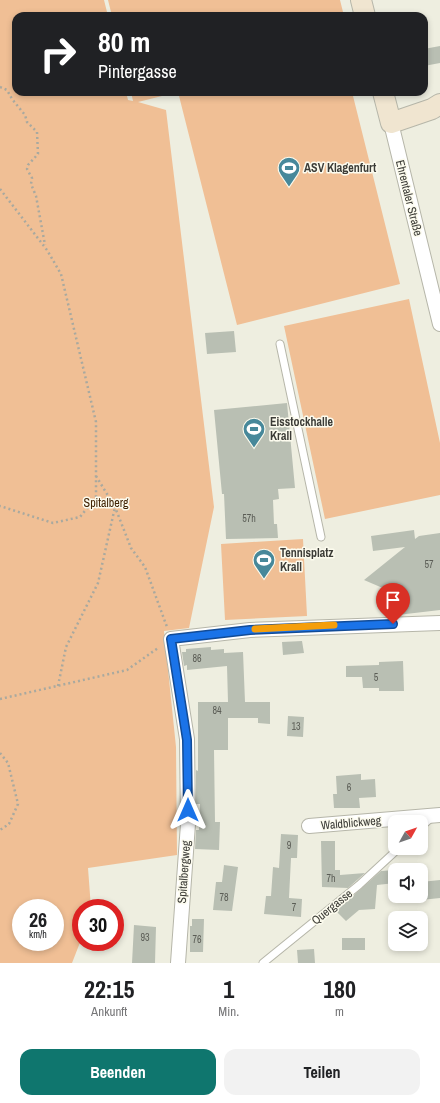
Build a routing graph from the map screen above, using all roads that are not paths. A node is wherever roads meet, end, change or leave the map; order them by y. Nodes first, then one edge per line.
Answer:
1 (361, 0) edge
2 (363, 12) edge
3 (384, 96) edge
4 (440, 104) edge
5 (390, 123) junction
6 (440, 324) edge
7 (280, 344) dead end
8 (321, 537) dead end
9 (440, 623) edge
10 (437, 815) edge
11 (428, 822) edge
12 (310, 826) dead end
13 (391, 855) edge
14 (178, 963) edge
15 (263, 963) edge

1 - 2 street
3 - 5 street
4 - 5 street
5 - 6 street, Ehrentaler Straße
7 - 8 lane
9 - 14 street, Spitalbergweg
10 - 11 lane
10 - 12 street, Waldblickweg
13 - 15 lane, Quergasse

